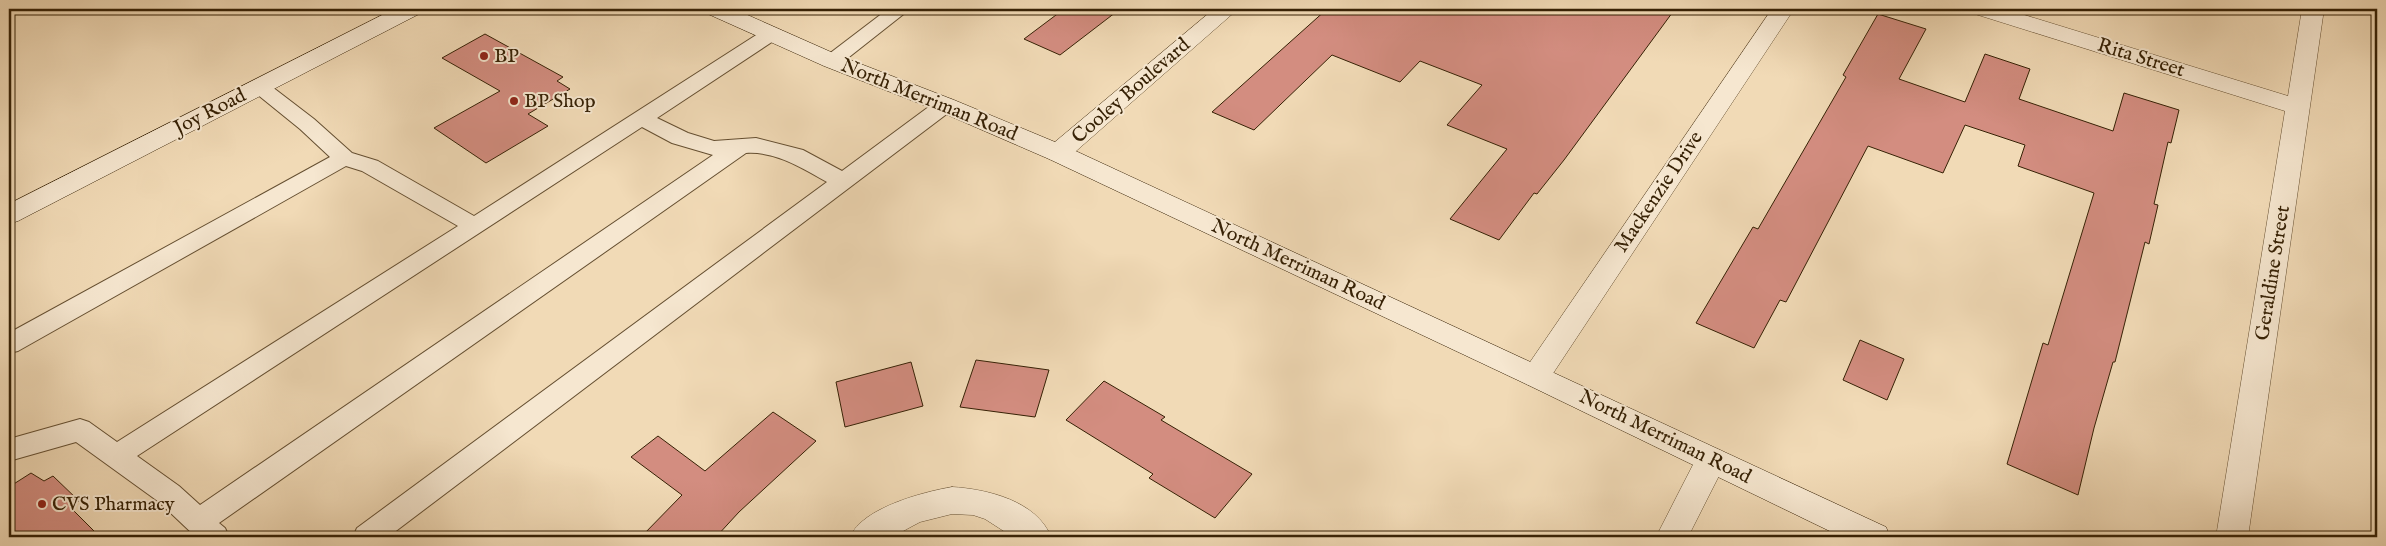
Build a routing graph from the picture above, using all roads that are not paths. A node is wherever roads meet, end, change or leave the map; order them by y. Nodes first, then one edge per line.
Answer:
1 (411, 9) edge
2 (716, 9) edge
3 (900, 9) edge
4 (1227, 9) edge
5 (1783, 9) edge
6 (1983, 9) edge
7 (2313, 9) edge
8 (771, 34) junction
9 (832, 61) junction
10 (260, 87) junction
11 (945, 105) junction
12 (2298, 107) junction
13 (643, 118) junction
14 (741, 146) junction
15 (1058, 154) junction
16 (344, 158) junction
17 (844, 181) junction
18 (9, 215) edge
19 (475, 226) junction
20 (9, 344) edge
21 (1536, 376) junction
22 (9, 450) edge
23 (116, 456) junction
24 (1711, 460) junction
25 (207, 529) edge
26 (367, 537) edge
27 (866, 537) edge
28 (1035, 537) edge
29 (1672, 537) edge
30 (1874, 537) edge
31 (2232, 537) edge

1 - 10 street, Joy Road
2 - 8 street, North Merriman Road
3 - 9 lane
4 - 15 street, Cooley Boulevard
5 - 21 street, Mackenzie Drive
6 - 12 street, Rita Street
7 - 12 street, Geraldine Street
8 - 9 street, North Merriman Road
8 - 13 lane
9 - 11 street, North Merriman Road
10 - 16 lane
10 - 18 street, Joy Road
11 - 15 street, North Merriman Road
11 - 17 lane
12 - 31 street, Geraldine Street
13 - 14 lane
13 - 19 lane
14 - 17 lane
14 - 25 lane
15 - 21 street, North Merriman Road
16 - 19 lane
16 - 20 lane
17 - 26 lane
19 - 23 lane
21 - 24 street, North Merriman Road
22 - 23 lane
23 - 25 lane
24 - 29 street
24 - 30 street, North Merriman Road
27 - 28 street

